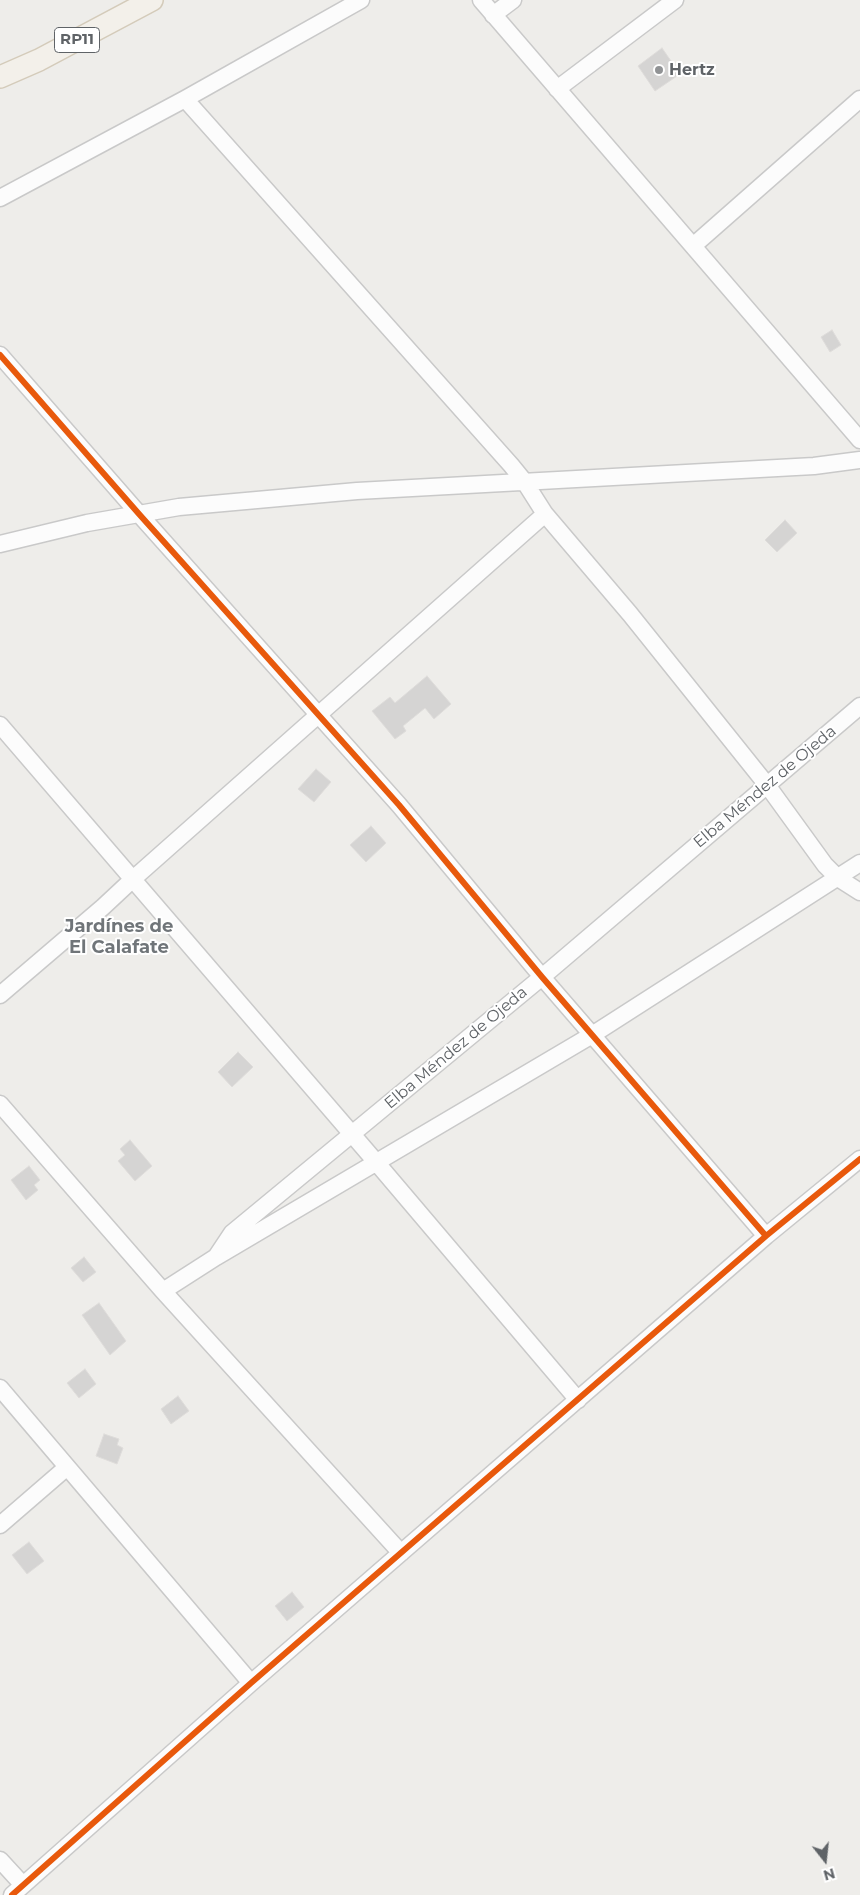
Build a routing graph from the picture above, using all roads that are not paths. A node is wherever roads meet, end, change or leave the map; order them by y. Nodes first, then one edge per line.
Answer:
1 (152, 0) edge
2 (361, 0) edge
3 (480, 0) edge
4 (513, 0) edge
5 (675, 0) edge
6 (493, 15) junction
7 (0, 77) edge
8 (557, 90) junction
9 (185, 99) junction
10 (859, 101) edge
11 (0, 198) edge
12 (693, 246) junction
13 (0, 355) edge
14 (860, 440) edge
15 (860, 460) edge
16 (524, 482) junction
17 (138, 514) junction
18 (545, 514) junction
19 (0, 544) edge
20 (860, 706) edge
21 (318, 714) junction
22 (0, 725) edge
23 (767, 785) junction
24 (860, 863) edge
25 (838, 878) junction
26 (133, 879) junction
27 (860, 892) edge
28 (542, 977) junction
29 (0, 995) edge
30 (592, 1035) junction
31 (0, 1104) edge
32 (352, 1134) junction
33 (860, 1159) edge
34 (376, 1162) junction
35 (766, 1236) junction
36 (216, 1257) junction
37 (163, 1291) junction
38 (0, 1388) edge
39 (578, 1400) junction
40 (66, 1468) junction
41 (0, 1525) edge
42 (401, 1553) junction
43 (251, 1683) junction
44 (0, 1860) edge
45 (17, 1890) edge

1 - 7 main road, RP11
2 - 9 street
3 - 6 street
4 - 6 street
5 - 8 street
6 - 8 street
8 - 12 street
9 - 11 street
9 - 16 street
10 - 12 street
12 - 14 street
13 - 17 street
15 - 16 street
16 - 17 street
16 - 18 street
17 - 19 street
17 - 21 street
18 - 21 street
18 - 23 street
20 - 23 street, Elba Méndez de Ojeda
21 - 26 street
21 - 28 street
22 - 26 street
23 - 25 street
23 - 28 street, Elba Méndez de Ojeda
24 - 25 street
25 - 27 street
25 - 30 street
26 - 29 street
26 - 32 street
28 - 30 street
28 - 32 street, Elba Méndez de Ojeda
30 - 34 street
30 - 35 street
31 - 37 street
32 - 34 street
32 - 36 street, Elba Méndez de Ojeda
33 - 35 street
34 - 36 street
34 - 39 street
35 - 39 street
36 - 37 street
37 - 42 street
38 - 40 street
39 - 42 street
40 - 41 street
40 - 43 street
42 - 43 street
43 - 45 street
44 - 45 street

